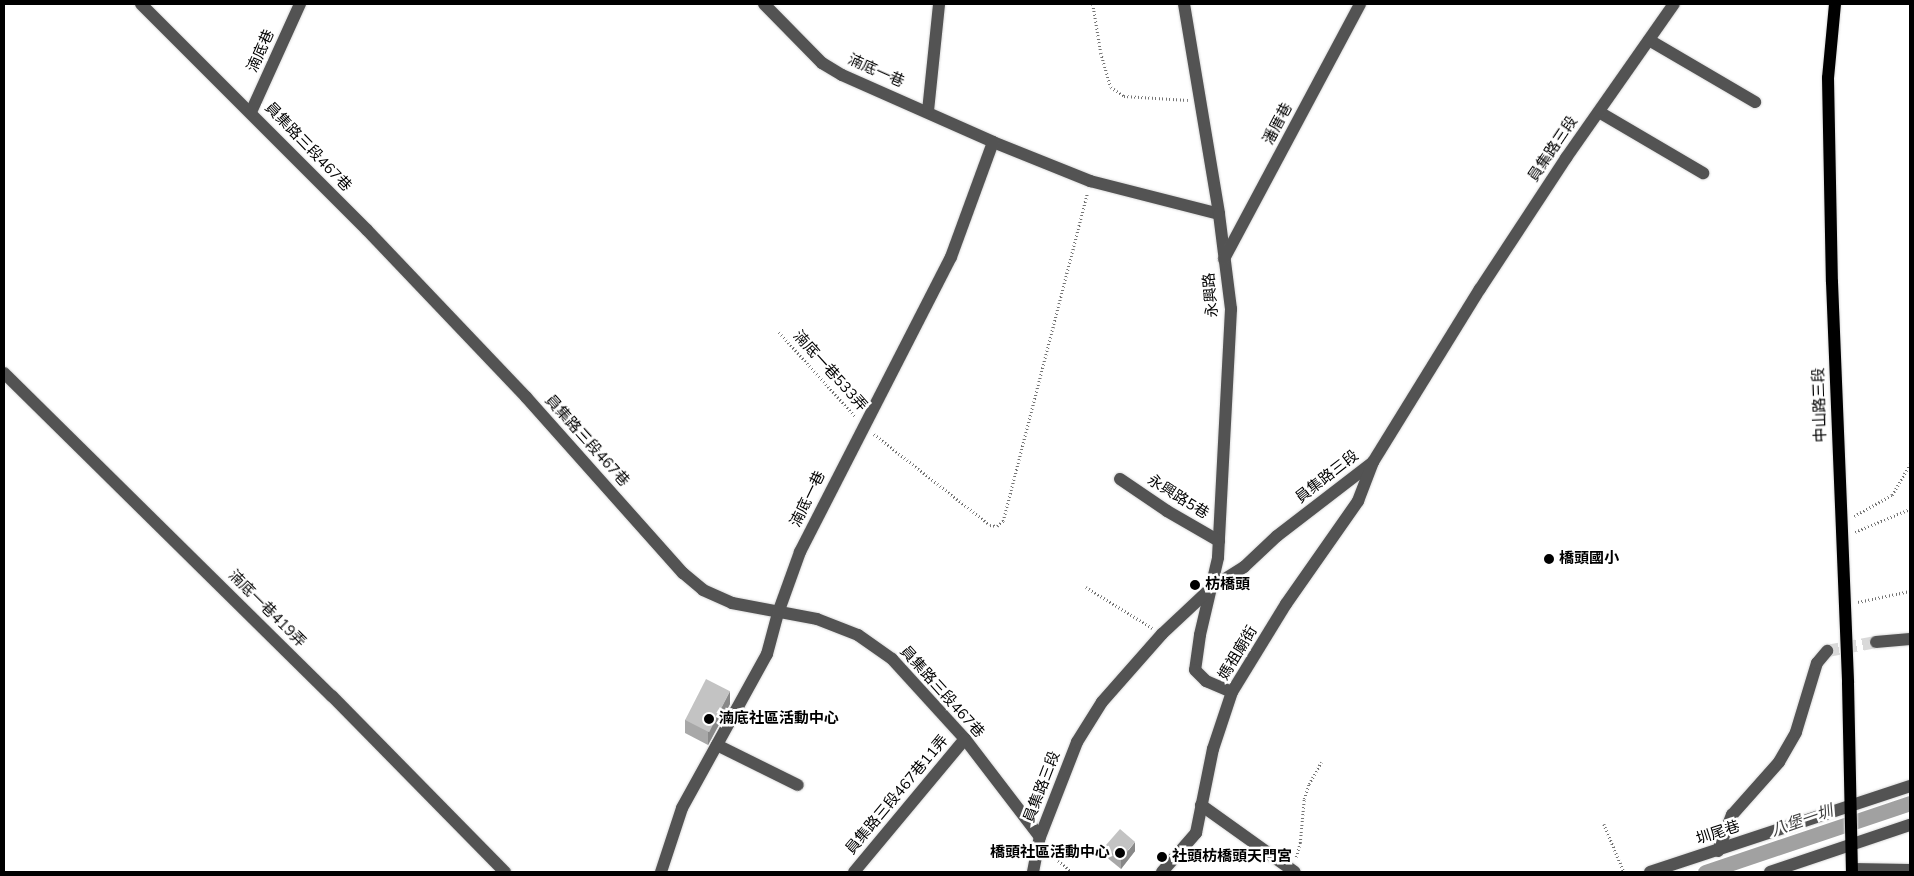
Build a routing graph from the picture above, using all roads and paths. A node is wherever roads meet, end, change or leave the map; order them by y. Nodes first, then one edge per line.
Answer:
1 (141, 4) edge
2 (300, 4) edge
3 (764, 4) edge
4 (939, 4) edge
5 (1093, 4) edge
6 (1184, 4) edge
7 (1360, 4) edge
8 (1674, 4) edge
9 (1835, 4) edge
10 (1649, 40) junction
11 (1201, 101) junction
12 (1754, 102) dead end
13 (928, 111) junction
14 (251, 112) junction
15 (1598, 112) junction
16 (993, 142) junction
17 (1703, 173) dead end
18 (1090, 181) junction
19 (1219, 214) junction
20 (1224, 259) junction
21 (780, 332) dead end
22 (4, 373) edge
23 (863, 425) junction
24 (1373, 462) junction
25 (1910, 464) edge
26 (1120, 478) dead end
27 (1910, 509) edge
28 (1841, 523) junction
29 (1842, 537) junction
30 (1219, 541) junction
31 (1086, 587) dead end
32 (1212, 587) junction
33 (1910, 591) edge
34 (1844, 606) junction
35 (778, 612) junction
36 (1162, 634) junction
37 (1910, 640) edge
38 (1876, 642) tunnel mouth
39 (1827, 651) dead end
40 (1232, 692) junction
41 (965, 738) junction
42 (717, 744) junction
43 (1321, 762) dead end
44 (798, 785) dead end
45 (1910, 786) edge
46 (1201, 805) junction
47 (1850, 806) junction
48 (1604, 824) dead end
49 (1910, 825) edge
50 (1040, 837) junction
51 (1852, 846) junction
52 (1718, 850) junction
53 (1910, 870) edge
54 (1294, 871) edge
55 (1852, 871) edge
56 (505, 872) edge
57 (661, 872) edge
58 (854, 872) edge
59 (1033, 872) edge
60 (1072, 872) edge
61 (1162, 872) edge
62 (1624, 872) edge
63 (1650, 872) edge
64 (1770, 872) edge

1 - 14 street, 員集路三段467巷
2 - 14 street, 湳底巷
3 - 13 street, 湳底一巷
4 - 13 street
5 - 11 path
6 - 11 street, 永興路
7 - 20 street, 潘厝巷
8 - 10 street, 員集路三段
9 - 28 main road, 中山路三段
10 - 12 street
10 - 15 street, 員集路三段
11 - 19 street, 永興路
13 - 16 street, 湳底一巷
14 - 35 street, 員集路三段467巷
15 - 17 street
15 - 24 street, 員集路三段
16 - 18 street, 湳底一巷
16 - 23 street, 湳底一巷
18 - 19 street, 湳底一巷
18 - 23 path, 湳底一巷533弄
19 - 20 street, 永興路
20 - 30 street, 永興路
21 - 23 path, 湳底一巷533弄
22 - 56 street, 湳底一巷419弄
23 - 35 street, 湳底一巷
24 - 32 street, 員集路三段
24 - 40 street, 媽祖廟街
25 - 28 path
26 - 30 street, 永興路5巷
27 - 29 path
28 - 29 main road, 中山路三段
29 - 34 main road, 中山路三段
30 - 32 street, 永興路
31 - 36 path
32 - 36 street, 員集路三段
32 - 40 street, 永興路
33 - 34 path
34 - 47 main road, 中山路三段
35 - 41 street, 員集路三段467巷
35 - 42 street, 湳底一巷
36 - 50 street, 員集路三段
37 - 38 street
39 - 52 street
40 - 46 street, 媽祖廟街
41 - 50 street, 員集路三段467巷
41 - 58 street, 員集路三段467巷11弄
42 - 44 street
42 - 57 street, 湳底一巷
43 - 54 path
45 - 47 street, 圳尾巷
46 - 54 street
46 - 61 street, 媽祖廟街
47 - 51 main road, 中山路三段
47 - 52 street, 圳尾巷
48 - 62 path
49 - 51 street
50 - 59 street, 員集路三段
50 - 60 path
51 - 55 main road
51 - 64 street
52 - 63 street, 圳尾巷
53 - 55 street

